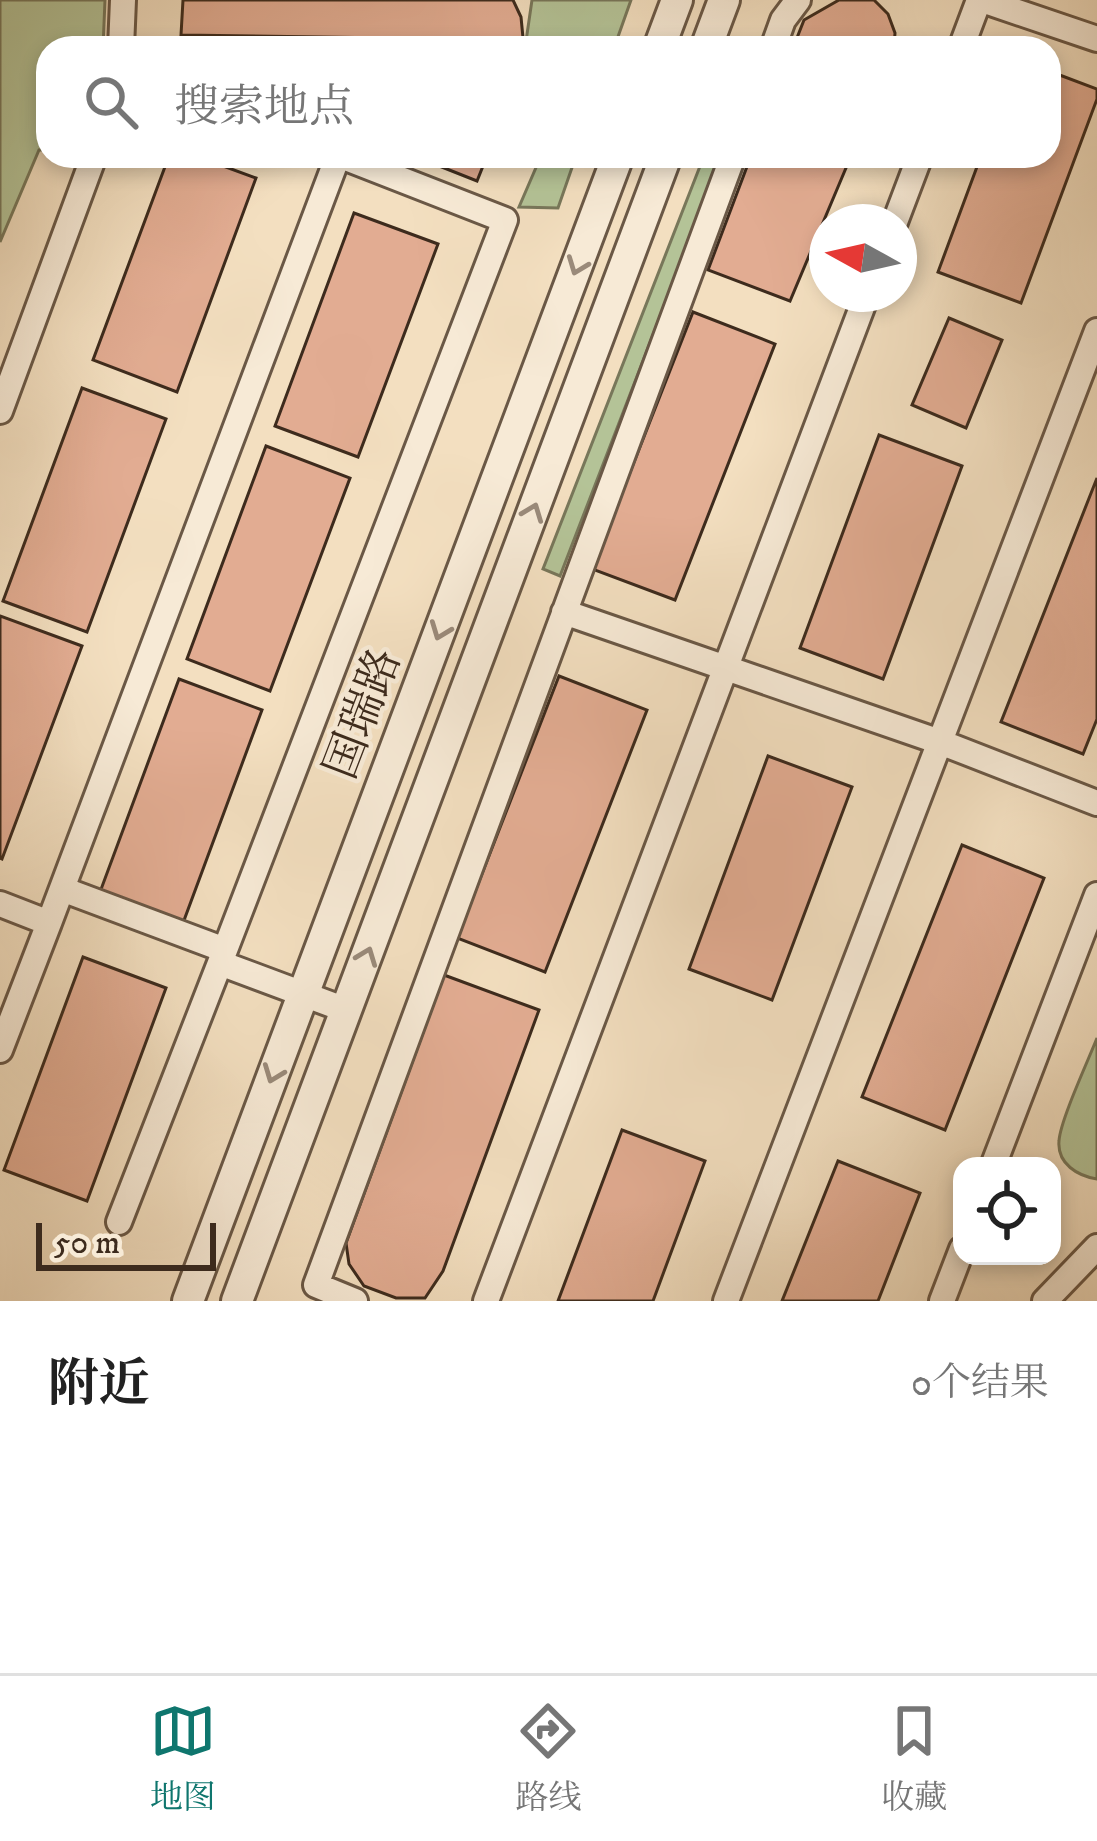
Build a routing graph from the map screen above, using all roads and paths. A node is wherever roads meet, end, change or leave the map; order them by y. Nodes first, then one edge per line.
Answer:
1 (123, 0) edge
2 (677, 0) edge
3 (724, 0) edge
4 (798, 0) edge
5 (981, 0) edge
6 (122, 36) edge
7 (664, 36) edge
8 (710, 36) edge
9 (777, 36) edge
10 (966, 36) edge
11 (1097, 38) edge
12 (90, 168) edge
13 (334, 168) edge
14 (370, 168) edge
15 (613, 168) edge
16 (662, 168) edge
17 (729, 168) edge
18 (915, 168) edge
19 (902, 204) edge
20 (860, 312) edge
21 (1097, 332) edge
22 (0, 412) edge
23 (565, 612) junction
24 (726, 668) junction
25 (940, 742) junction
26 (1097, 802) edge
27 (62, 889) junction
28 (1097, 895) edge
29 (0, 904) edge
30 (49, 923) junction
31 (222, 957) junction
32 (303, 995) junction
33 (346, 1010) junction
34 (0, 1050) edge
35 (997, 1157) edge
36 (119, 1222) dead end
37 (1097, 1247) edge
38 (956, 1265) edge
39 (188, 1301) edge
40 (237, 1301) edge
41 (355, 1301) edge
42 (486, 1301) edge
43 (726, 1301) edge
44 (942, 1301) edge
45 (1046, 1301) edge

1 - 6 street
2 - 7 street
3 - 8 street
4 - 9 street
5 - 10 street
5 - 11 street
12 - 22 street
13 - 27 street
14 - 31 street
15 -> 32 street, 国瑞路
33 -> 16 street, 国瑞路
17 - 23 street
18 - 19 street
20 - 24 street
21 - 25 street
23 - 24 street
23 - 41 street
24 - 25 street
24 - 42 street
25 - 26 street
25 - 43 street
27 - 30 street
27 - 31 street
28 - 35 street
29 - 30 street
30 - 34 street
31 - 32 street
31 - 36 street
32 - 33 street
32 -> 39 street, 国瑞路
33 - 40 street, 国瑞路
37 - 45 street
38 - 44 street

